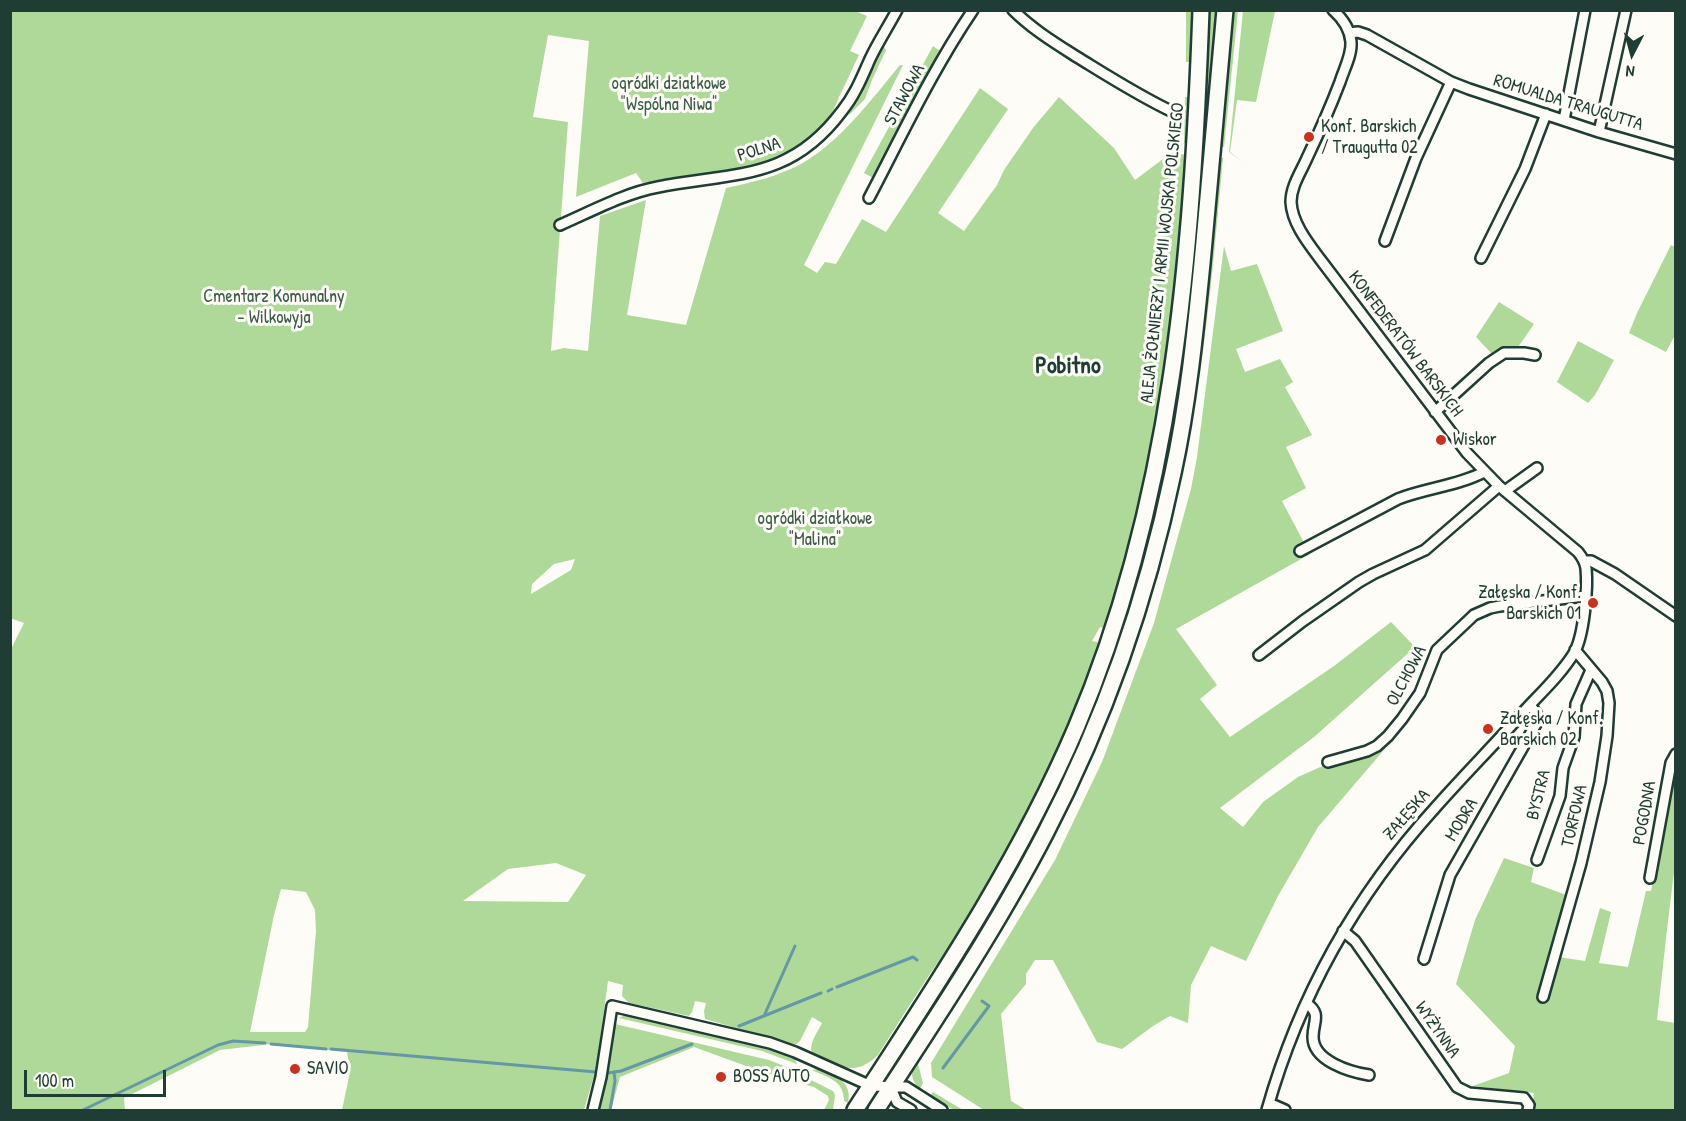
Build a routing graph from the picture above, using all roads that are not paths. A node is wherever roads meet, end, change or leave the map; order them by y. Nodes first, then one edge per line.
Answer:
1 (897, 10) edge
2 (973, 10) edge
3 (1014, 10) edge
4 (1201, 10) edge
5 (1225, 10) edge
6 (1333, 10) edge
7 (1585, 10) edge
8 (1626, 10) edge
9 (1349, 33) junction
10 (1451, 82) junction
11 (1173, 112) dead end
12 (1546, 114) junction
13 (1564, 120) junction
14 (1599, 132) junction
15 (1676, 154) edge
16 (869, 198) dead end
17 (560, 225) dead end
18 (1385, 241) dead end
19 (1481, 258) dead end
20 (1535, 355) dead end
21 (1435, 412) junction
22 (1537, 468) dead end
23 (1484, 472) junction
24 (1502, 489) junction
25 (1300, 551) dead end
26 (1584, 561) junction
27 (1585, 596) junction
28 (1676, 616) edge
29 (1575, 650) junction
30 (1259, 655) dead end
31 (1592, 670) junction
32 (1530, 705) junction
33 (1676, 754) edge
34 (1328, 762) dead end
35 (1537, 860) dead end
36 (1650, 878) dead end
37 (1343, 931) junction
38 (1424, 959) dead end
39 (1543, 997) dead end
40 (1306, 1003) junction
41 (1369, 1075) dead end
42 (871, 1086) junction
43 (891, 1088) junction
44 (1268, 1107) edge
45 (1528, 1108) edge
46 (593, 1110) edge
47 (855, 1110) edge
48 (876, 1110) edge
49 (911, 1110) edge
50 (942, 1110) edge
51 (1285, 1110) edge

1 - 17 street, POLNA
2 - 16 street, STAWOWA
3 - 11 street
4 - 42 main road, ALEJA ŻOŁNIERZY I ARMII WOJSKA POLSKIEGO
5 - 43 main road
6 - 9 street
7 - 13 street
8 - 14 street
9 - 10 street, ROMUALDA TRAUGUTTA
9 - 21 street, KONFEDERATÓW BARSKICH
10 - 12 street, ROMUALDA TRAUGUTTA
10 - 18 street
12 - 13 street, ROMUALDA TRAUGUTTA
12 - 19 street
13 - 14 street, ROMUALDA TRAUGUTTA
14 - 15 street, ROMUALDA TRAUGUTTA
20 - 21 street
21 - 23 street, KONFEDERATÓW BARSKICH
22 - 24 street
23 - 24 street, KONFEDERATÓW BARSKICH
23 - 25 street
24 - 26 street, KONFEDERATÓW BARSKICH
24 - 30 street
26 - 27 street, ZAŁĘSKA
26 - 28 street, KONFEDERATÓW BARSKICH
27 - 29 street, ZAŁĘSKA
27 - 34 street, OLCHOWA
29 - 31 street, TORFOWA
29 - 32 street, ZAŁĘSKA
31 - 35 street, BYSTRA
31 - 39 street, TORFOWA
32 - 37 street, ZAŁĘSKA
32 - 38 street, MODRA
33 - 36 street, POGODNA
37 - 40 street, ZAŁĘSKA
37 - 45 street, WYŻYNNA
40 - 41 street
40 - 44 street, ZAŁĘSKA
42 - 43 street
42 - 46 street
42 - 47 main road, ALEJA ŻOŁNIERZY I ARMII WOJSKA POLSKIEGO
43 - 48 main road
43 - 49 street
43 - 50 street
44 - 51 street

